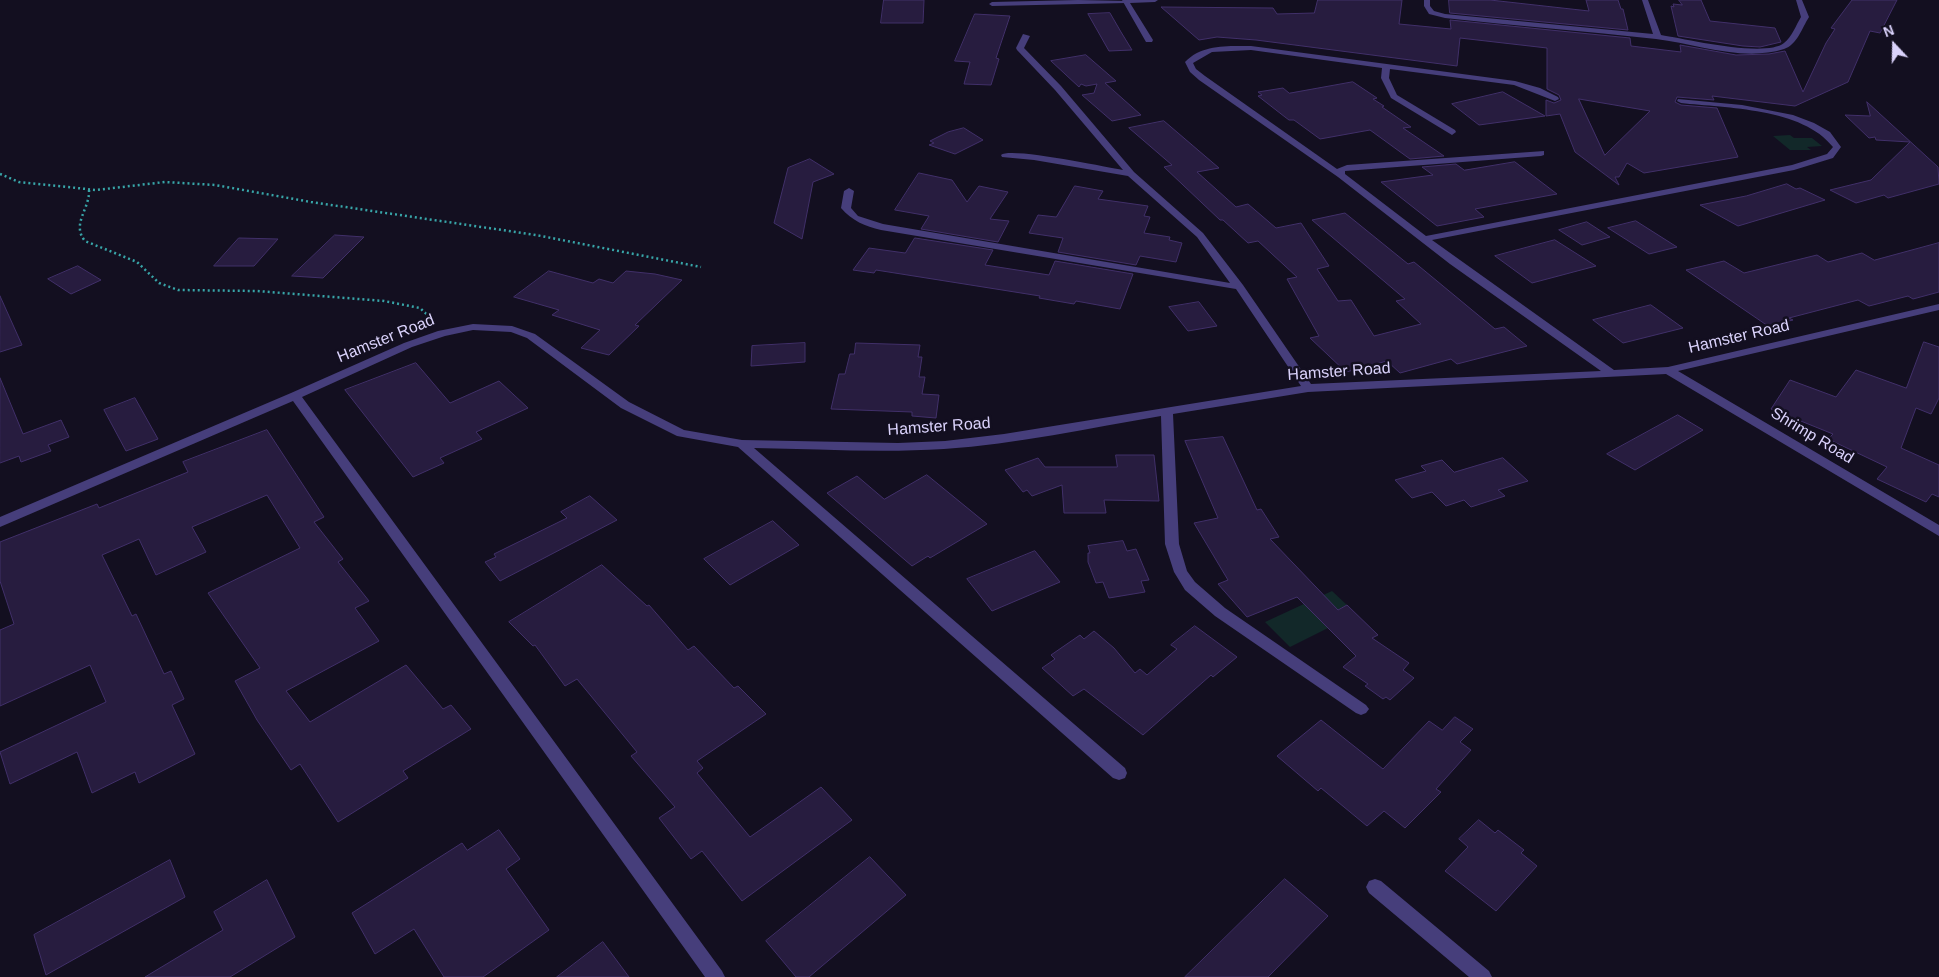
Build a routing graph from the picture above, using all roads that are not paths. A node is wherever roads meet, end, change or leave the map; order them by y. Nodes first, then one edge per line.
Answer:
1 (1125, 0) edge
2 (1155, 0) edge
3 (1427, 0) edge
4 (1645, 0) edge
5 (1799, 0) edge
6 (992, 4) dead end
7 (1026, 36) dead end
8 (1658, 37) junction
9 (1149, 40) dead end
10 (1386, 66) junction
11 (1555, 99) dead end
12 (1681, 101) dead end
13 (1452, 132) dead end
14 (1541, 153) dead end
15 (1005, 156) dead end
16 (1132, 174) junction
17 (1341, 175) junction
18 (849, 192) dead end
19 (1424, 240) junction
20 (1239, 287) junction
21 (1939, 307) edge
22 (1668, 370) junction
23 (1612, 374) junction
24 (1308, 388) junction
25 (295, 396) junction
26 (1167, 411) junction
27 (742, 444) junction
28 (0, 522) edge
29 (1939, 531) edge
30 (1361, 709) dead end
31 (1119, 773) dead end
32 (1376, 887) dead end
33 (716, 977) edge
34 (1483, 977) edge

1 - 2 street
1 - 6 street
1 - 9 street
3 - 8 street
4 - 8 street
5 - 8 street
7 - 16 street
10 - 11 street
10 - 13 street
10 - 17 street
12 - 19 street
14 - 17 street
15 - 16 street
16 - 20 street
17 - 19 street
18 - 20 street
19 - 23 street
20 - 24 street
21 - 22 street, Hamster Road
22 - 23 street, Hamster Road
22 - 29 street, Shrimp Road
23 - 24 street, Hamster Road
24 - 26 street, Hamster Road
25 - 27 street, Hamster Road
25 - 28 street, Hamster Road
25 - 33 street
26 - 27 street, Hamster Road
26 - 30 street
27 - 31 street
32 - 34 street

